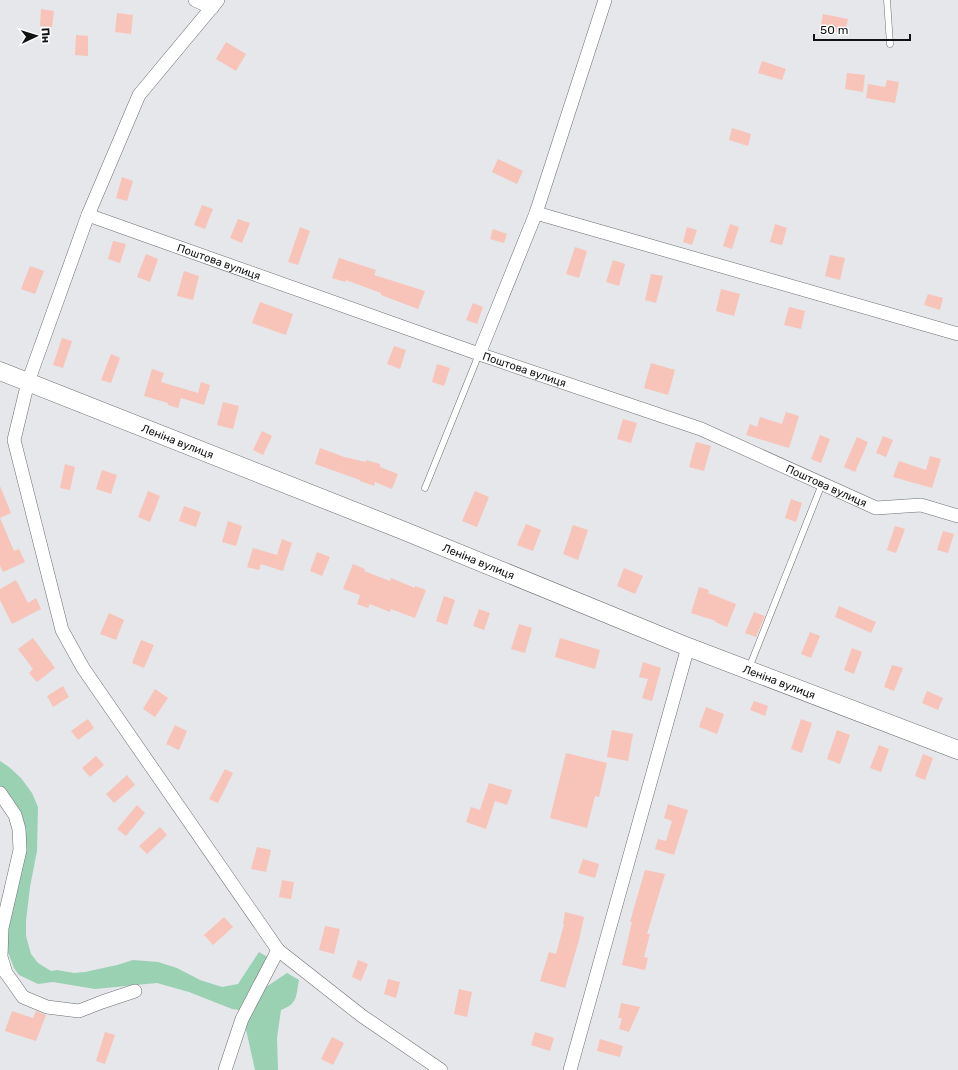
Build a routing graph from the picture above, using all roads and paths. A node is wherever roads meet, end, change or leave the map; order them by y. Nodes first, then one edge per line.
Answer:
1 (195, 0) edge
2 (605, 0) edge
3 (887, 0) edge
4 (215, 4) edge
5 (890, 44) dead end
6 (536, 213) junction
7 (88, 215) junction
8 (958, 334) edge
9 (479, 354) junction
10 (0, 371) edge
11 (28, 382) junction
12 (822, 484) junction
13 (425, 488) dead end
14 (958, 516) edge
15 (688, 647) junction
16 (748, 670) junction
17 (958, 750) edge
18 (0, 793) edge
19 (278, 950) junction
20 (135, 991) dead end
21 (225, 1070) edge
22 (441, 1070) edge
23 (570, 1070) edge

1 - 4 street
2 - 6 street
3 - 5 lane
4 - 7 street
6 - 8 street
6 - 9 street
7 - 9 street, Поштова вулиця
7 - 11 street
9 - 12 street, Поштова вулиця
9 - 13 lane
10 - 11 street, Леніна вулиця
11 - 15 street, Леніна вулиця
11 - 19 street
12 - 14 street, Поштова вулиця
12 - 16 lane
15 - 16 street, Леніна вулиця
15 - 23 street
16 - 17 street, Леніна вулиця
18 - 20 street
19 - 21 street
19 - 22 street

